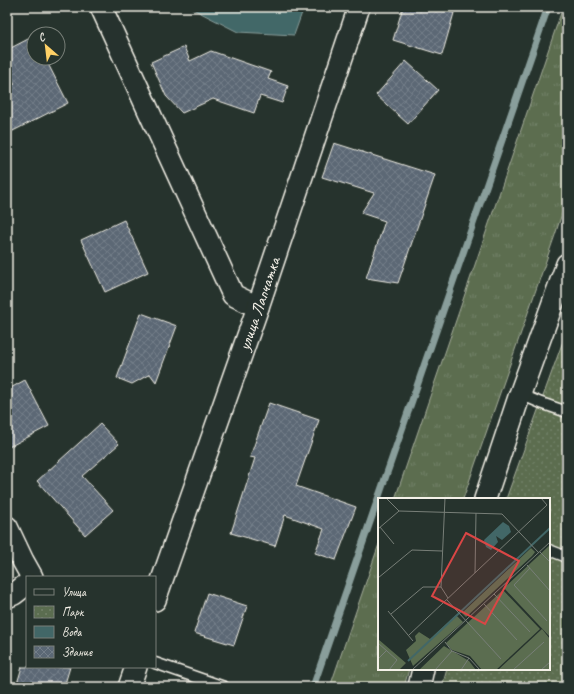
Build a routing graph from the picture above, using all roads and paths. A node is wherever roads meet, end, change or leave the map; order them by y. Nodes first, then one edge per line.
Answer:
1 (101, 7) edge
2 (359, 7) edge
3 (567, 264) edge
4 (258, 307) junction
5 (520, 394) junction
6 (567, 412) edge
7 (485, 498) edge
8 (7, 527) edge
9 (550, 550) edge
10 (567, 557) edge
11 (31, 576) edge
12 (26, 585) edge
13 (7, 597) edge
14 (156, 597) edge
15 (156, 663) edge
16 (136, 668) edge
17 (423, 670) edge
18 (129, 687) edge
19 (224, 687) edge
20 (420, 687) edge

1 - 4 street
2 - 4 street, улица Лапчатка
3 - 5 street
4 - 14 street, улица Лапчатка
5 - 6 lane
5 - 7 street
8 - 11 street
9 - 10 lane
12 - 13 street
15 - 19 lane
16 - 18 street
17 - 20 street

